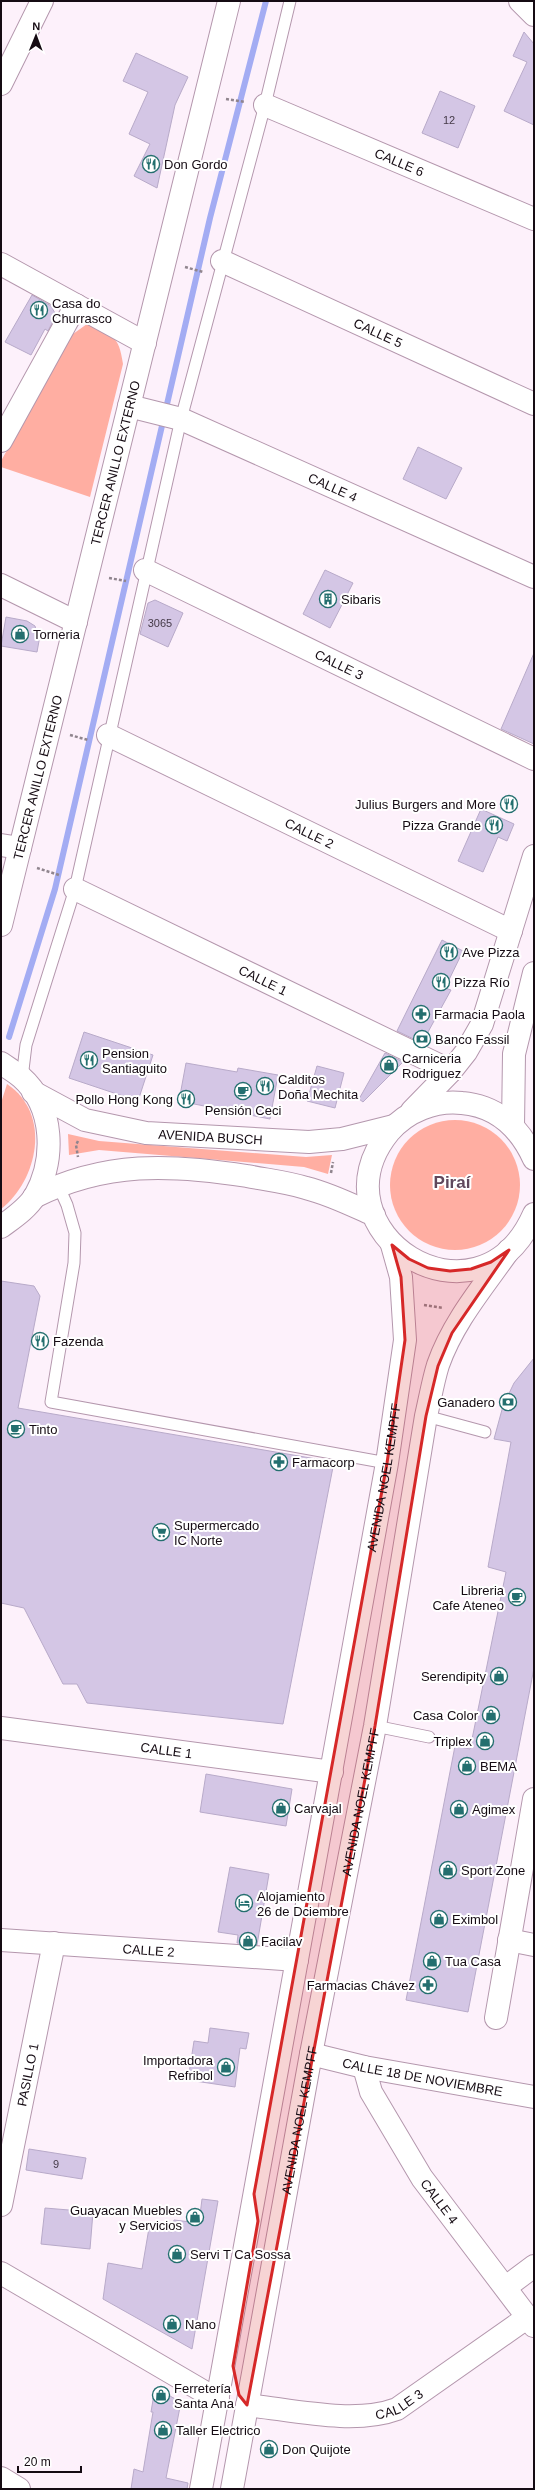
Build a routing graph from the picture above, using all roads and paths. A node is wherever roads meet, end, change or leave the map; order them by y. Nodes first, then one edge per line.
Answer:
1 (42, 1) edge
2 (229, 1) edge
3 (290, 1) edge
4 (520, 1) edge
5 (534, 15) edge
6 (1, 84) edge
7 (225, 99) dead end
8 (256, 104) junction
9 (534, 218) edge
10 (1, 264) edge
11 (180, 266) dead end
12 (216, 268) junction
13 (76, 305) junction
14 (145, 343) junction
15 (534, 404) edge
16 (134, 407) junction
17 (178, 418) junction
18 (1, 441) edge
19 (137, 576) junction
20 (534, 577) edge
21 (110, 578) dead end
22 (1, 586) edge
23 (76, 622) junction
24 (108, 735) junction
25 (534, 759) edge
26 (10, 847) edge
27 (534, 856) edge
28 (40, 871) dead end
29 (70, 883) junction
30 (1, 925) edge
31 (511, 931) junction
32 (534, 973) edge
33 (1, 1063) edge
34 (451, 1072) junction
35 (28, 1085) junction
36 (85, 1120) junction
37 (401, 1121) junction
38 (342, 1139) junction
39 (527, 1143) edge
40 (85, 1176) junction
41 (58, 1185) junction
42 (331, 1196) junction
43 (34, 1197) junction
44 (374, 1215) junction
45 (532, 1225) edge
46 (1, 1227) edge
47 (392, 1245) junction
48 (509, 1250) junction
49 (404, 1301) junction
50 (464, 1312) junction
51 (426, 1416) junction
52 (485, 1432) dead end
53 (387, 1463) junction
54 (375, 1726) junction
55 (1, 1728) edge
56 (429, 1737) dead end
57 (332, 1772) junction
58 (534, 1799) edge
59 (323, 1818) junction
60 (341, 1899) junction
61 (1, 1940) edge
62 (509, 1940) junction
63 (54, 1943) junction
64 (534, 1945) edge
65 (297, 1960) junction
66 (496, 2018) dead end
67 (313, 2048) junction
68 (364, 2067) junction
69 (534, 2097) edge
70 (254, 2194) junction
71 (1, 2206) edge
72 (534, 2266) edge
73 (1, 2273) edge
74 (506, 2287) junction
75 (531, 2322) edge
76 (218, 2400) junction
77 (247, 2405) junction
78 (1, 2478) edge
79 (19, 2489) edge
80 (201, 2489) edge
81 (220, 2489) edge
82 (232, 2489) edge

1 - 6 street
2 - 14 street, TERCER ANILLO EXTERNO
3 - 8 lane
4 - 5 street
7 - 8 path
8 - 9 street, CALLE 6
8 - 12 lane
10 - 13 street
11 - 12 path
12 - 15 street, CALLE 5
12 - 17 lane
13 - 14 street
13 - 18 street
14 - 16 street, TERCER ANILLO EXTERNO
16 - 17 street, CALLE 4
16 - 23 street, TERCER ANILLO EXTERNO
17 - 19 lane
17 - 20 street, CALLE 4
19 - 21 path
19 - 24 lane
19 - 25 street, CALLE 3
22 - 23 street
23 - 26 street, TERCER ANILLO EXTERNO
24 - 29 lane
24 - 31 street, CALLE 2
26 - 30 street, TERCER ANILLO EXTERNO
27 - 31 street
28 - 29 path
29 - 34 street, CALLE 1
29 - 35 lane
31 - 34 street
32 - 39 street
33 - 35 street, AVENIDA BUSCH
34 - 37 street
35 - 36 street, AVENIDA BUSCH
35 - 43 street
36 - 38 street, AVENIDA BUSCH
36 - 40 path
37 - 38 street, AVENIDA BUSCH
37 - 39 street, AVENIDA BUSCH
37 - 44 street
38 - 42 path
40 - 41 street
40 - 42 street
41 - 43 street
41 - 53 lane
42 - 44 street
43 - 46 street
44 - 47 street
45 - 48 street
47 - 48 street
47 - 49 street, AVENIDA NOEL KEMPFF
48 - 50 street, AVENIDA NOEL KEMPFF
49 - 50 path
49 - 53 street, AVENIDA NOEL KEMPFF
50 - 51 street, AVENIDA NOEL KEMPFF
51 - 52 lane
51 - 54 street, AVENIDA NOEL KEMPFF
53 - 57 street, AVENIDA NOEL KEMPFF
54 - 56 lane
54 - 60 street, AVENIDA NOEL KEMPFF
55 - 57 street, CALLE 1
57 - 59 street, AVENIDA NOEL KEMPFF
58 - 62 street
59 - 60 street
59 - 65 street, AVENIDA NOEL KEMPFF
60 - 67 street, AVENIDA NOEL KEMPFF
61 - 63 street, CALLE 2
62 - 64 street
62 - 66 street
63 - 65 street, CALLE 2
63 - 71 street, PASILLO 1
65 - 67 street
65 - 70 street, AVENIDA NOEL KEMPFF
67 - 68 street, CALLE 18 DE NOVIEMBRE
67 - 77 street, AVENIDA NOEL KEMPFF
68 - 69 street, CALLE 18 DE NOVIEMBRE
68 - 74 street, CALLE 4
70 - 76 street, AVENIDA NOEL KEMPFF
70 - 77 street
72 - 74 street
73 - 76 street
74 - 75 street, CALLE 4
75 - 77 street, CALLE 3
76 - 80 street, AVENIDA NOEL KEMPFF
76 - 81 street
77 - 82 street, AVENIDA NOEL KEMPFF
78 - 79 street

